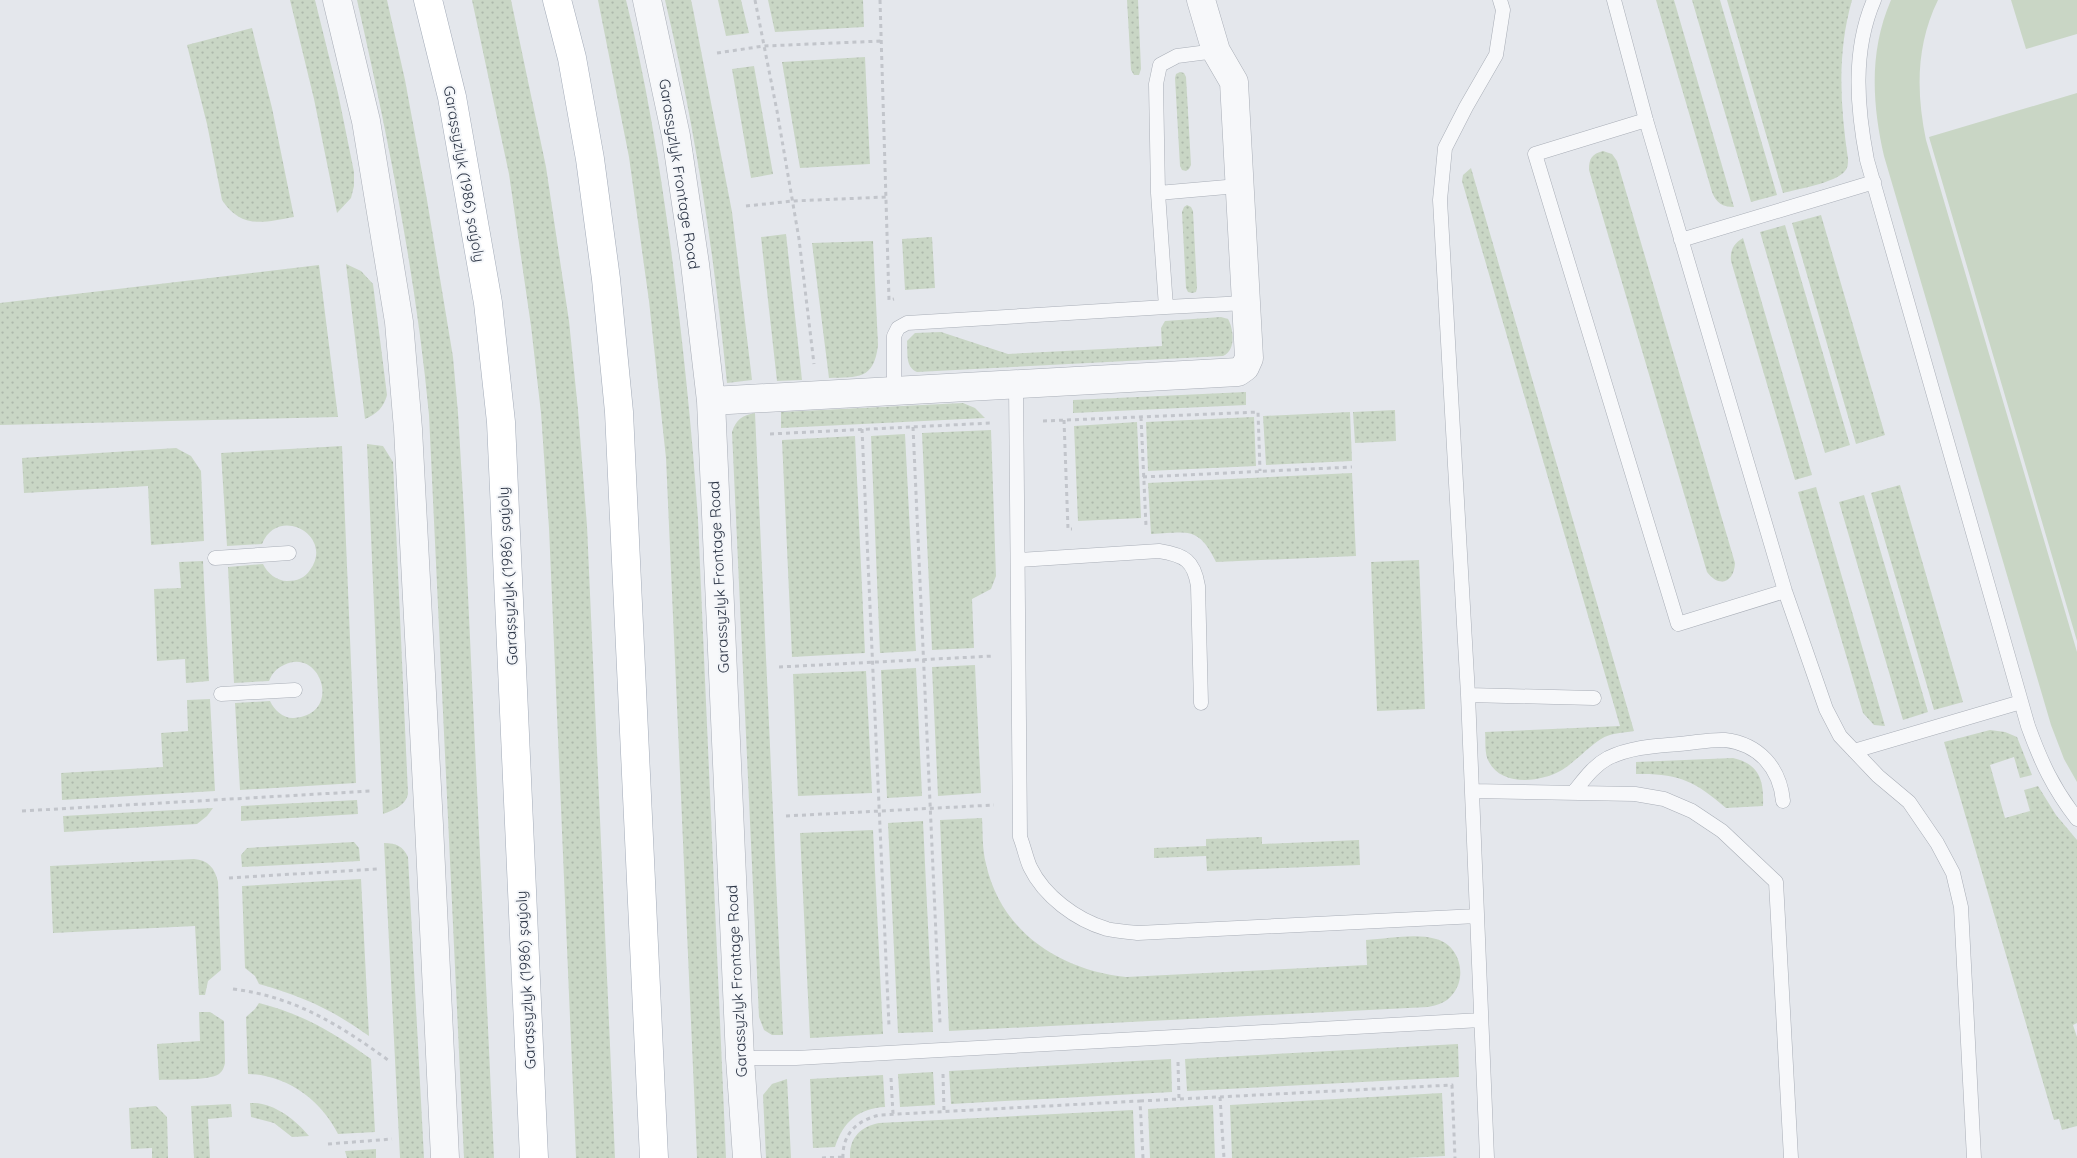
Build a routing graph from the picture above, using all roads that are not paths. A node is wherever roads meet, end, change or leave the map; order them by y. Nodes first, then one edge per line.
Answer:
1 (337, 0) edge
2 (428, 0) edge
3 (557, 0) edge
4 (647, 0) edge
5 (1200, 0) edge
6 (1500, 0) edge
7 (1614, 0) edge
8 (1874, 0) edge
9 (1216, 51) junction
10 (1646, 120) junction
11 (1874, 182) junction
12 (1238, 186) junction
13 (1158, 194) junction
14 (1681, 240) junction
15 (1246, 303) junction
16 (1166, 306) junction
17 (1016, 384) junction
18 (894, 390) junction
19 (711, 401) junction
20 (289, 553) dead end
21 (216, 558) dead end
22 (1019, 560) junction
23 (1785, 591) junction
24 (295, 690) dead end
25 (221, 694) dead end
26 (1468, 695) junction
27 (1594, 698) dead end
28 (2021, 702) junction
29 (1201, 703) dead end
30 (1854, 751) junction
31 (1472, 791) junction
32 (1573, 793) junction
33 (1783, 801) dead end
34 (2077, 819) edge
35 (1477, 916) junction
36 (1481, 1020) junction
37 (740, 1058) junction
38 (445, 1158) edge
39 (534, 1158) edge
40 (654, 1158) edge
41 (747, 1158) edge
42 (1487, 1158) edge
43 (1792, 1158) edge
44 (1974, 1158) edge

1 - 38 street
2 - 39 main road, Garaşsyzlyk (1986) şaýoly
3 - 40 main road
4 - 19 street, Garassyzlyk Frontage Road
5 - 9 street
6 - 26 lane
7 - 10 lane
8 - 11 lane
9 - 12 street
9 - 13 lane
10 - 14 lane
10 - 23 lane
11 - 14 lane
11 - 28 lane
12 - 13 lane
12 - 15 street
13 - 16 lane
14 - 23 lane
15 - 16 lane
15 - 17 street
16 - 18 lane
17 - 18 street
17 - 22 lane
18 - 19 street
19 - 37 street, Garassyzlyk Frontage Road
20 - 21 lane
22 - 29 lane
22 - 35 lane
23 - 30 lane
24 - 25 lane
26 - 27 lane
26 - 31 lane
28 - 30 lane
28 - 34 lane
30 - 44 lane
31 - 32 lane
31 - 35 lane
32 - 33 lane
32 - 43 lane
35 - 36 lane
36 - 37 lane
36 - 42 lane
37 - 41 street, Garassyzlyk Frontage Road

